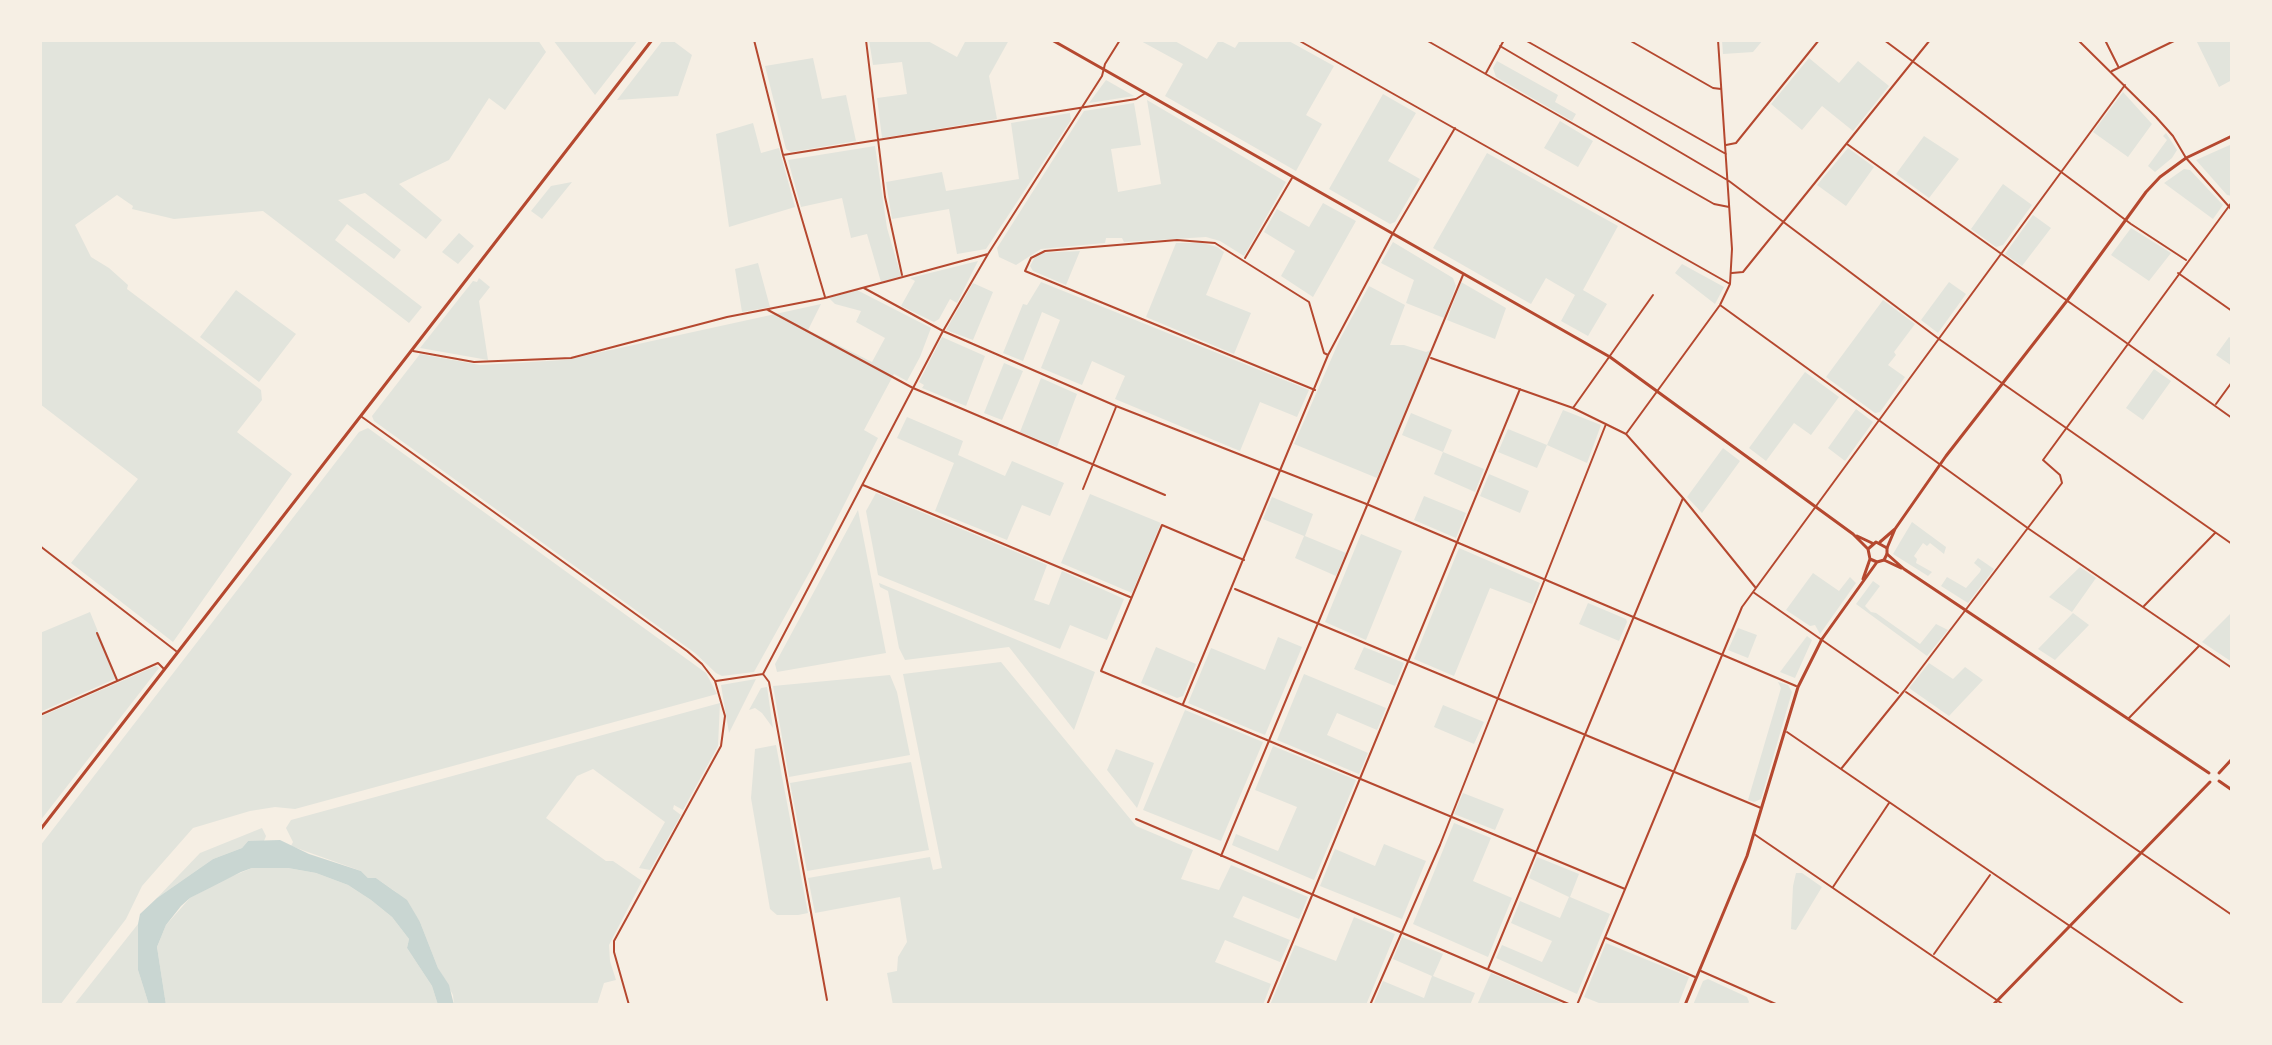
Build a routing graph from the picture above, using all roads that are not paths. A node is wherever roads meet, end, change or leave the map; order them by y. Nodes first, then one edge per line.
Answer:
1 (652, 40) edge
2 (754, 40) edge
3 (866, 40) edge
4 (1052, 40) edge
5 (1120, 40) edge
6 (1298, 40) edge
7 (1426, 40) edge
8 (1504, 40) edge
9 (1525, 40) edge
10 (1629, 40) edge
11 (1718, 40) edge
12 (1819, 40) edge
13 (1884, 40) edge
14 (1930, 40) edge
15 (2078, 40) edge
16 (2105, 40) edge
17 (2176, 40) edge
18 (1500, 46) junction
19 (1912, 62) junction
20 (2118, 67) junction
21 (1104, 70) junction
22 (2111, 72) junction
23 (1485, 74) junction
24 (2125, 85) junction
25 (1722, 89) junction
26 (1145, 93) junction
27 (1082, 108) junction
28 (1455, 128) junction
29 (2232, 136) edge
30 (878, 141) junction
31 (1847, 144) junction
32 (1726, 145) junction
33 (783, 155) junction
34 (1727, 155) junction
35 (2186, 158) junction
36 (2060, 171) junction
37 (1292, 178) junction
38 (1729, 181) junction
39 (2232, 202) edge
40 (2228, 205) junction
41 (1730, 207) junction
42 (2232, 210) edge
43 (2126, 219) junction
44 (1782, 223) junction
45 (1393, 233) junction
46 (988, 254) junction
47 (2000, 254) junction
48 (1244, 259) junction
49 (2187, 261) junction
50 (1732, 273) junction
51 (2178, 273) junction
52 (1463, 274) junction
53 (903, 277) junction
54 (1730, 284) junction
55 (864, 288) junction
56 (1653, 295) dead end
57 (825, 298) junction
58 (2066, 302) junction
59 (1720, 305) junction
60 (766, 309) junction
61 (2232, 311) edge
62 (943, 331) junction
63 (1939, 339) junction
64 (2126, 344) junction
65 (412, 350) junction
66 (1328, 355) junction
67 (1610, 357) junction
68 (1430, 358) junction
69 (2232, 382) edge
70 (2002, 384) junction
71 (913, 388) junction
72 (1520, 389) junction
73 (1658, 389) junction
74 (1315, 390) junction
75 (1116, 406) junction
76 (2215, 406) junction
77 (1573, 408) junction
78 (361, 416) junction
79 (2232, 418) edge
80 (1877, 420) junction
81 (1606, 424) junction
82 (2064, 428) junction
83 (1626, 434) junction
84 (1093, 464) junction
85 (1940, 465) junction
86 (1278, 472) junction
87 (863, 485) junction
88 (1083, 489) dead end
89 (1165, 495) dead end
90 (1683, 498) junction
91 (1369, 505) junction
92 (1817, 508) junction
93 (1895, 529) junction
94 (2029, 529) junction
95 (2215, 532) junction
96 (1853, 534) junction
97 (1880, 542) junction
98 (1457, 543) junction
99 (1873, 543) junction
100 (2232, 544) edge
101 (40, 546) edge
102 (1887, 548) junction
103 (1868, 549) junction
104 (47, 552) junction
105 (40, 554) edge
106 (1887, 554) junction
107 (1870, 559) junction
108 (1244, 560) junction
109 (1884, 560) junction
110 (1877, 562) junction
111 (1904, 569) junction
112 (1545, 581) junction
113 (1862, 581) junction
114 (1233, 588) junction
115 (1755, 590) junction
116 (1131, 597) junction
117 (2144, 607) junction
118 (1966, 610) junction
119 (1633, 618) junction
120 (1319, 625) junction
121 (97, 633) dead end
122 (1822, 639) junction
123 (2200, 645) junction
124 (177, 652) junction
125 (1722, 654) junction
126 (1409, 663) junction
127 (2232, 668) edge
128 (164, 669) junction
129 (763, 674) junction
130 (117, 681) junction
131 (715, 681) junction
132 (1798, 687) junction
133 (1904, 691) junction
134 (1899, 694) junction
135 (1497, 698) junction
136 (1183, 705) junction
137 (40, 715) edge
138 (2128, 719) junction
139 (1785, 731) junction
140 (1585, 734) junction
141 (1271, 740) junction
142 (2232, 759) edge
143 (1841, 769) junction
144 (1673, 772) junction
145 (2209, 773) junction
146 (2219, 773) junction
147 (1360, 778) junction
148 (2219, 781) junction
149 (2210, 782) junction
150 (2232, 790) edge
151 (1889, 802) junction
152 (1762, 808) junction
153 (1450, 817) junction
154 (1136, 819) dead end
155 (40, 830) edge
156 (1754, 834) junction
157 (1535, 852) junction
158 (2142, 852) junction
159 (1221, 856) junction
160 (1991, 873) junction
161 (1833, 888) junction
162 (1626, 889) junction
163 (1312, 895) junction
164 (2232, 915) edge
165 (2070, 926) junction
166 (1401, 931) junction
167 (1605, 938) junction
168 (1933, 955) junction
169 (1488, 969) junction
170 (1700, 970) junction
171 (1696, 978) junction
172 (827, 1000) dead end
173 (1997, 1000) junction
174 (629, 1005) edge
175 (1267, 1005) edge
176 (1370, 1005) edge
177 (1571, 1005) edge
178 (1577, 1005) edge
179 (1685, 1005) edge
180 (1778, 1005) edge
181 (1993, 1005) edge
182 (2004, 1005) edge
183 (2185, 1005) edge

1 - 65 main road
2 - 33 street
3 - 30 street
4 - 21 main road
5 - 21 street
6 - 28 street
7 - 23 street
8 - 18 street
9 - 34 street
10 - 25 street
11 - 25 street
12 - 32 street
13 - 19 street
14 - 19 street
15 - 22 street
16 - 20 street
17 - 20 street
18 - 23 street
18 - 38 street
19 - 31 street
19 - 36 street
20 - 22 street
21 - 26 main road
21 - 27 street
22 - 24 street
23 - 41 street
24 - 35 street
24 - 36 street
25 - 32 street
26 - 27 street
26 - 37 main road
27 - 30 street
27 - 46 street
28 - 45 street
28 - 54 street
29 - 35 main road
30 - 33 street
30 - 53 street
31 - 44 street
31 - 47 street
32 - 34 street
33 - 57 street
34 - 38 street
35 - 40 street
35 - 43 main road
36 - 43 street
36 - 47 street
37 - 45 main road
37 - 48 street
38 - 41 street
38 - 44 street
39 - 40 street
40 - 42 street
40 - 49 street
41 - 50 street
43 - 49 street
43 - 58 main road
44 - 50 street
44 - 63 street
45 - 52 main road
45 - 66 street
46 - 53 street
46 - 62 street
47 - 58 street
47 - 63 street
48 - 66 street
48 - 74 street
49 - 51 street
50 - 54 street
51 - 61 street
51 - 64 street
52 - 67 main road
52 - 68 street
53 - 55 street
54 - 59 street
55 - 57 street
55 - 62 street
56 - 67 street
57 - 60 street
58 - 64 street
58 - 70 main road
59 - 73 street
59 - 80 street
60 - 65 street
60 - 71 street
62 - 71 street
62 - 75 street
63 - 70 street
63 - 80 street
64 - 76 street
64 - 82 street
65 - 78 main road
66 - 74 street
67 - 73 main road
67 - 77 street
68 - 72 street
68 - 91 street
69 - 76 street
70 - 82 street
70 - 85 main road
71 - 84 street
71 - 87 street
72 - 77 street
72 - 98 street
73 - 83 street
73 - 92 main road
74 - 86 street
75 - 84 street
75 - 86 street
76 - 79 street
77 - 81 street
78 - 124 main road
78 - 131 street
80 - 85 street
80 - 92 street
81 - 83 street
81 - 112 street
82 - 94 street
82 - 95 street
83 - 90 street
84 - 88 street
84 - 89 street
85 - 93 main road
85 - 94 street
86 - 91 street
86 - 108 street
87 - 116 street
87 - 129 street
90 - 115 street
90 - 119 street
91 - 98 street
91 - 120 street
92 - 96 main road
92 - 115 street
93 - 97 main road
93 - 102 main road
94 - 117 street
94 - 118 street
95 - 100 street
95 - 117 street
96 - 99 main road
96 - 103 main road
97 - 99 main road
97 - 102 main road
98 - 112 street
98 - 126 street
99 - 103 main road
101 - 104 street
102 - 106 main road
103 - 107 main road
104 - 105 street
104 - 124 street
106 - 109 main road
106 - 111 main road
107 - 110 main road
107 - 113 main road
108 - 114 street
108 - 116 street
109 - 110 main road
109 - 111 main road
110 - 113 main road
111 - 118 main road
112 - 119 street
112 - 135 street
113 - 122 main road
114 - 120 street
114 - 136 street
115 - 122 street
115 - 125 street
116 - 136 street
117 - 123 street
118 - 133 street
118 - 138 main road
119 - 125 street
119 - 140 street
120 - 126 street
120 - 141 street
121 - 130 street
122 - 132 main road
122 - 134 street
123 - 127 street
123 - 138 street
124 - 128 main road
125 - 132 street
125 - 144 street
126 - 135 street
126 - 147 street
128 - 130 street
128 - 155 main road
129 - 131 street
129 - 172 street
130 - 137 street
131 - 174 street
132 - 139 main road
133 - 134 street
133 - 158 street
134 - 143 street
135 - 140 street
135 - 153 street
136 - 141 street
138 - 145 main road
139 - 143 street
139 - 152 main road
140 - 144 street
140 - 157 street
141 - 147 street
141 - 159 street
142 - 146 main road
143 - 151 street
144 - 152 street
144 - 162 street
145 - 146 main road
145 - 149 main road
146 - 148 main road
147 - 153 street
147 - 163 street
148 - 149 main road
148 - 150 main road
149 - 158 main road
151 - 160 street
151 - 161 street
152 - 156 main road
153 - 157 street
153 - 166 street
154 - 159 street
156 - 161 street
156 - 170 main road
157 - 162 street
157 - 169 street
158 - 164 street
158 - 165 main road
159 - 163 street
160 - 165 street
160 - 168 street
161 - 168 street
162 - 167 street
163 - 166 street
163 - 175 street
165 - 173 main road
165 - 183 street
166 - 169 street
166 - 176 street
167 - 171 street
167 - 178 street
168 - 173 street
169 - 177 street
170 - 171 main road
170 - 180 street
171 - 179 main road
173 - 181 main road
173 - 182 street

